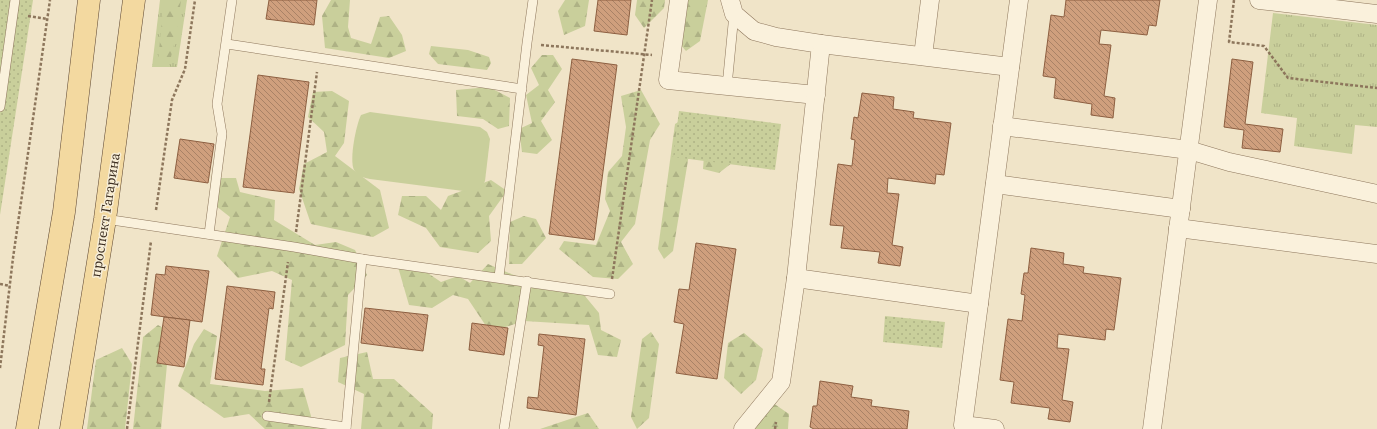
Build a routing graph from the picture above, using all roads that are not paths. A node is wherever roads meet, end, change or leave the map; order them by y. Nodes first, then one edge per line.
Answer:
1 (15, 0) edge
2 (88, 0) edge
3 (134, 0) edge
4 (232, 0) edge
5 (533, 0) edge
6 (679, 0) edge
7 (930, 0) edge
8 (1019, 0) edge
9 (1208, 0) edge
10 (1259, 0) edge
11 (732, 7) edge
12 (1377, 14) edge
13 (227, 44) junction
14 (822, 44) junction
15 (923, 56) junction
16 (1010, 67) junction
17 (727, 86) junction
18 (522, 89) junction
19 (816, 95) junction
20 (0, 107) edge
21 (1002, 126) junction
22 (1189, 150) junction
23 (995, 184) junction
24 (1377, 194) edge
25 (1181, 209) junction
26 (105, 219) junction
27 (1178, 228) junction
28 (209, 234) junction
29 (1377, 254) edge
30 (362, 259) junction
31 (499, 277) junction
32 (796, 278) junction
33 (527, 281) junction
34 (610, 294) road end
35 (979, 304) junction
36 (267, 416) dead end
37 (963, 427) edge
38 (346, 428) edge
39 (27, 429) edge
40 (71, 429) edge
41 (504, 429) edge
42 (743, 429) edge
43 (995, 429) edge
44 (1152, 429) edge

1 - 20 lane
2 - 39 main road
3 - 26 main road, проспект Гагарина
4 - 13 lane
5 - 18 lane
6 - 17 street
7 - 15 street
8 - 16 street
9 - 22 street
10 - 12 street
11 - 14 street
11 - 17 lane
13 - 18 lane
13 - 28 lane
14 - 15 street
14 - 19 street
15 - 16 street
16 - 21 street
17 - 19 street
18 - 31 lane
19 - 32 street
21 - 22 street
21 - 23 street
22 - 24 street
22 - 25 street
23 - 25 street
23 - 35 street
25 - 27 street
26 - 28 lane
26 - 40 main road, проспект Гагарина
27 - 29 street
27 - 44 street
28 - 30 lane
30 - 31 lane
30 - 38 lane
31 - 33 lane
32 - 35 street
32 - 42 street
33 - 34 lane
33 - 41 lane
35 - 37 street
36 - 38 lane
37 - 43 street

